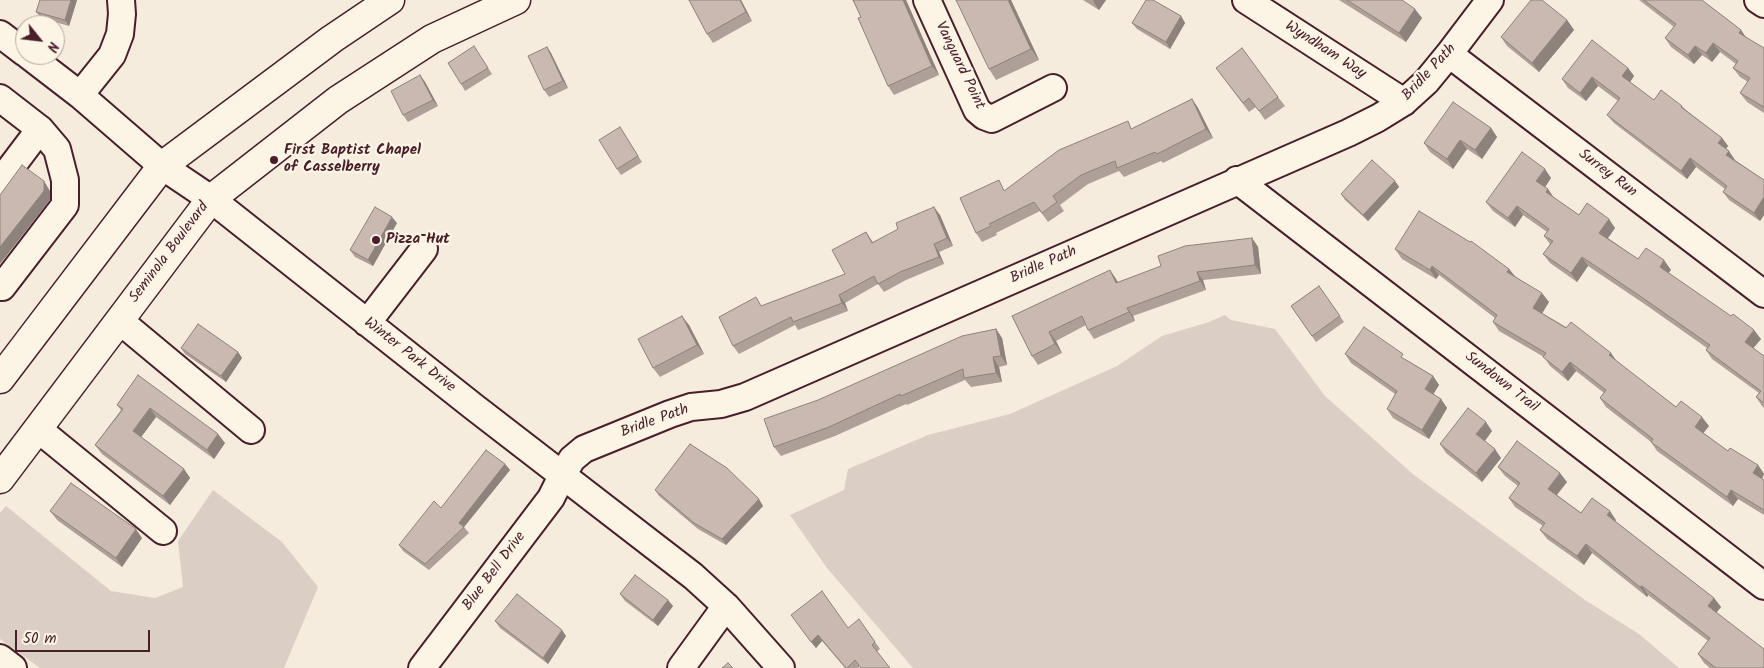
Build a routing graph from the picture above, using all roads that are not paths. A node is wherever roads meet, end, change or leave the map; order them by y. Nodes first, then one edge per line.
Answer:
1 (121, 0) edge
2 (390, 0) edge
3 (516, 0) edge
4 (927, 0) edge
5 (1246, 0) edge
6 (1490, 0) edge
7 (1758, 0) edge
8 (1764, 4) edge
9 (0, 34) edge
10 (15, 46) edge
11 (1449, 54) junction
12 (40, 65) edge
13 (1053, 88) dead end
14 (80, 95) junction
15 (0, 98) edge
16 (1404, 102) junction
17 (40, 128) junction
18 (162, 166) junction
19 (1237, 180) junction
20 (0, 182) edge
21 (211, 199) junction
22 (424, 249) dead end
23 (0, 287) edge
24 (1764, 294) edge
25 (120, 321) junction
26 (367, 323) junction
27 (0, 378) edge
28 (38, 429) junction
29 (251, 430) dead end
30 (562, 474) junction
31 (0, 479) edge
32 (163, 531) dead end
33 (1764, 586) edge
34 (726, 606) junction
35 (0, 658) edge
36 (13, 668) edge
37 (422, 668) edge
38 (681, 668) edge
39 (782, 668) edge

1 - 14 street
2 - 18 main road
3 - 21 main road, Seminola Boulevard
4 - 13 street, Vanguard Point
5 - 16 street, Wyndham Way
6 - 11 street, Bridle Path
7 - 8 street
9 - 10 street, Winter Park Drive
11 - 16 street, Bridle Path
11 - 24 street, Surrey Run
12 - 14 street, Winter Park Drive
14 - 18 street, Winter Park Drive
15 - 17 street
16 - 19 street, Bridle Path
17 - 20 street
17 - 23 street
18 - 21 street, Winter Park Drive
18 - 27 main road
19 - 30 street, Bridle Path
19 - 33 street, Sundown Trail
21 - 25 main road, Seminola Boulevard
21 - 26 street, Winter Park Drive
22 - 26 street
25 - 28 main road, Seminola Boulevard
25 - 29 street
26 - 30 street, Winter Park Drive
28 - 31 main road, Seminola Boulevard
28 - 32 street
30 - 34 street, Winter Park Drive
30 - 37 street, Blue Bell Drive
34 - 38 street
34 - 39 street, Winter Park Drive
35 - 36 street

